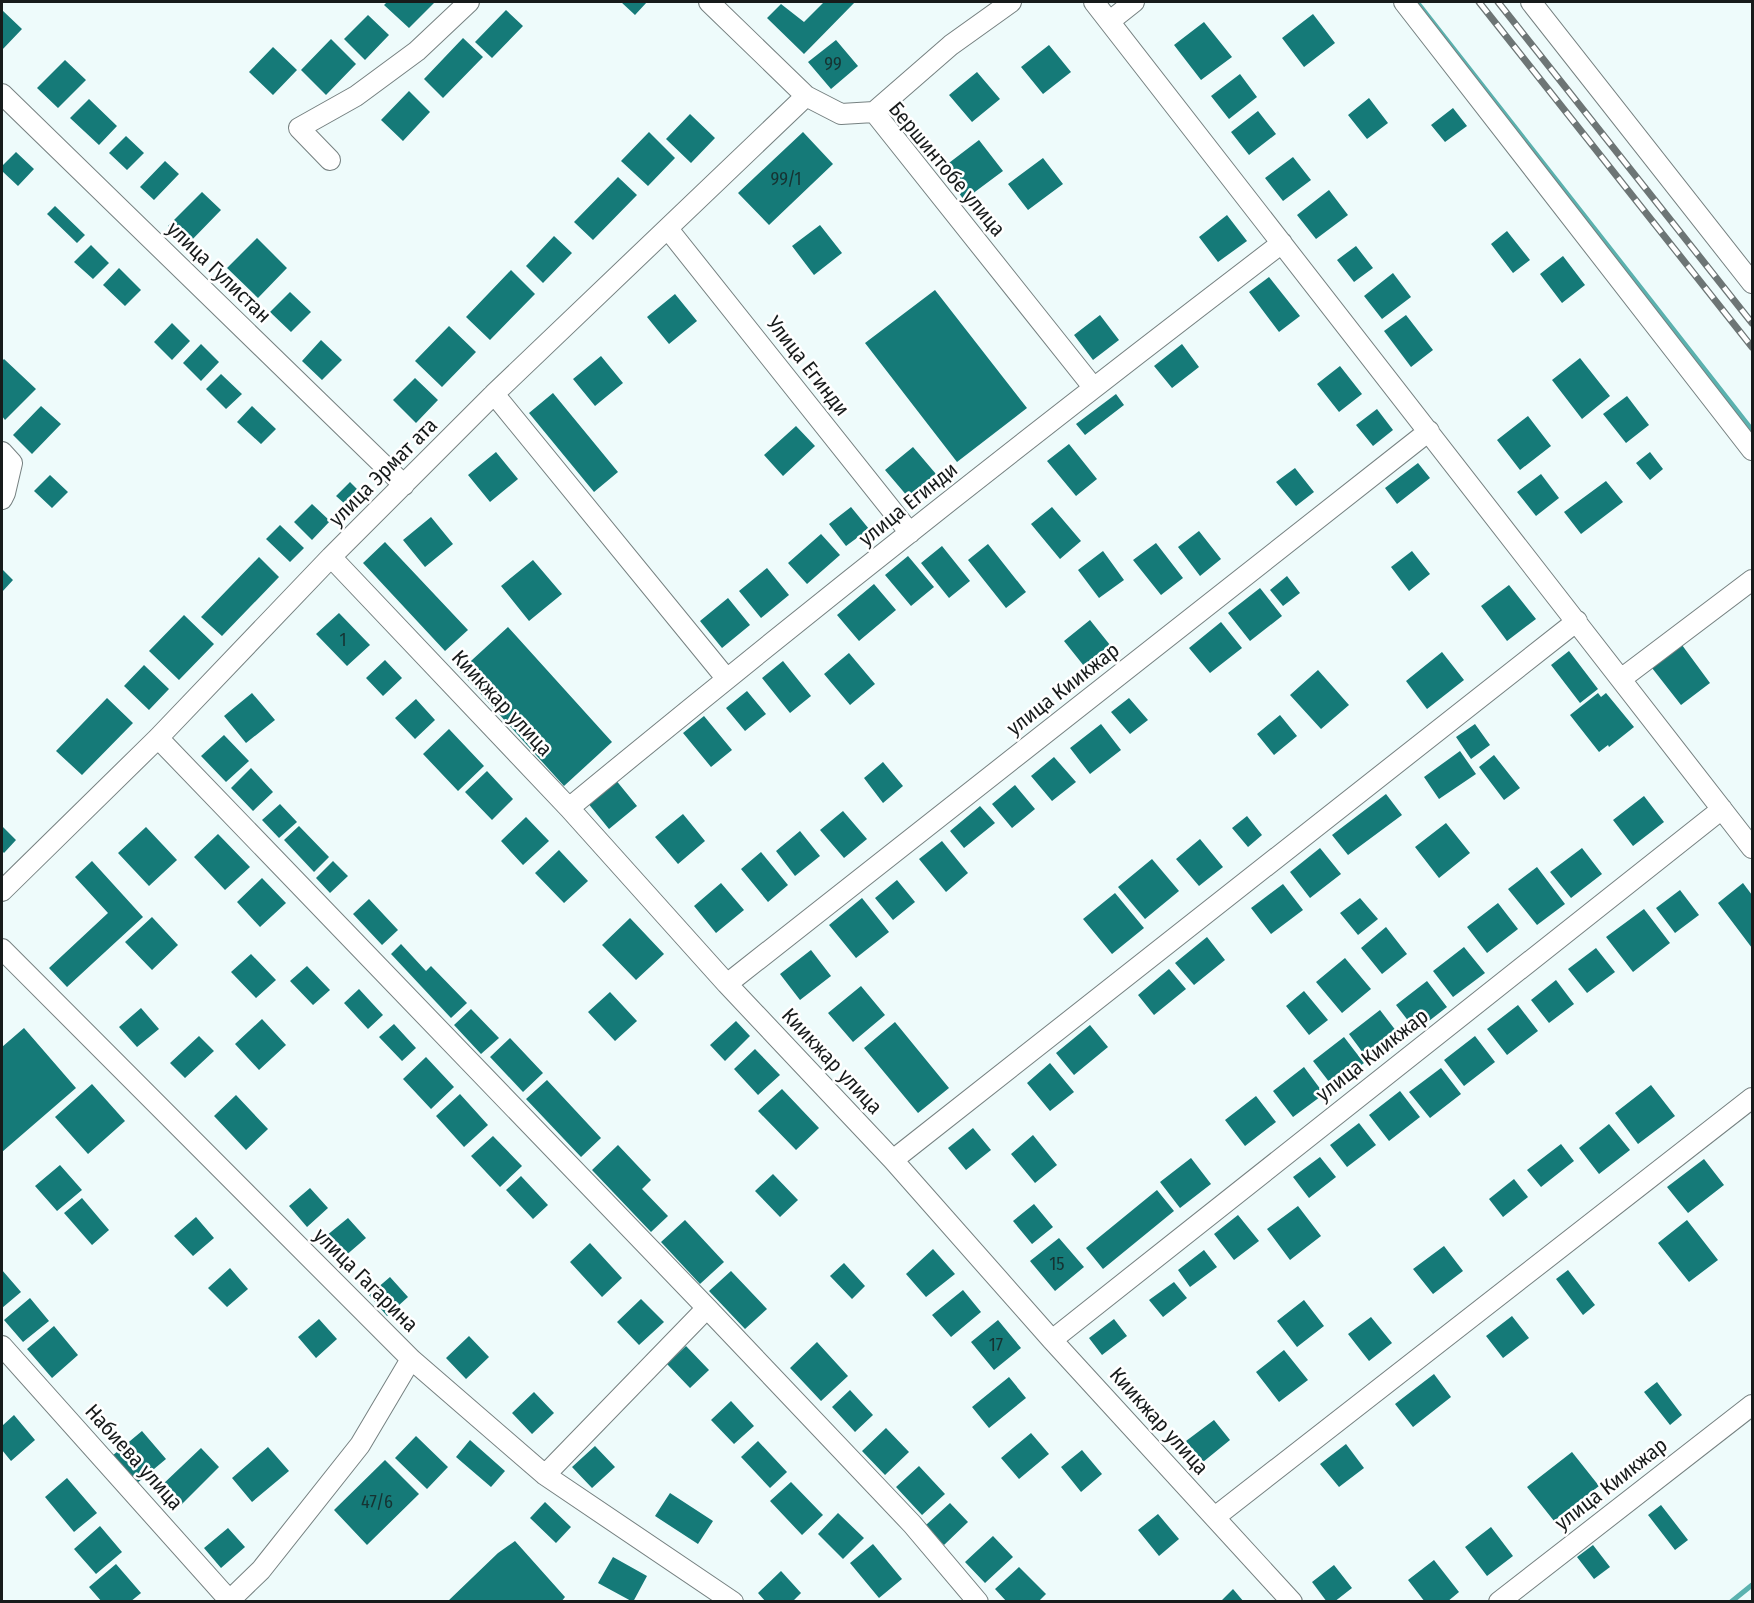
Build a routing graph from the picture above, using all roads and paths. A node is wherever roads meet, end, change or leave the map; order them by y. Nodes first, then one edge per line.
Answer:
1 (469, 2) edge
2 (709, 2) edge
3 (1011, 2) edge
4 (1094, 2) edge
5 (1134, 2) edge
6 (1404, 2) edge
7 (1531, 2) edge
8 (1110, 21) junction
9 (2, 94) edge
10 (806, 96) junction
11 (874, 112) junction
12 (330, 160) dead end
13 (668, 229) junction
14 (1282, 243) junction
15 (1752, 283) edge
16 (1093, 387) junction
17 (494, 394) junction
18 (1429, 431) junction
19 (1752, 450) edge
20 (2, 452) edge
21 (404, 485) junction
22 (2, 498) edge
23 (910, 533) junction
24 (331, 557) junction
25 (1752, 580) edge
26 (1576, 621) junction
27 (726, 678) junction
28 (1622, 679) junction
29 (158, 738) junction
30 (569, 808) junction
31 (1722, 809) junction
32 (1752, 848) edge
33 (2, 891) edge
34 (2, 949) edge
35 (727, 984) junction
36 (1752, 1098) edge
37 (893, 1160) junction
38 (707, 1308) junction
39 (1052, 1340) junction
40 (2, 1346) edge
41 (411, 1359) junction
42 (1752, 1405) edge
43 (545, 1475) junction
44 (1215, 1517) junction
45 (229, 1601) edge
46 (733, 1602) edge
47 (978, 1602) edge
48 (1292, 1602) edge
49 (1499, 1602) edge

1 - 12 street
2 - 10 street, Бершинтобе улица
3 - 11 street
4 - 8 street
5 - 8 street
6 - 19 street
7 - 15 street
8 - 14 street
9 - 21 street, улица Гулистан
10 - 11 street, Бершинтобе улица
10 - 13 street, улица Эрмат ата
11 - 16 street, Бершинтобе улица
13 - 17 street, улица Эрмат ата
13 - 23 street, Улица Егинди
14 - 16 street, улица Егинди
14 - 18 street
16 - 23 street, улица Егинди
17 - 21 street, улица Эрмат ата
17 - 27 street
18 - 26 street
18 - 35 street, улица Киикжар
20 - 22 street
21 - 24 street, улица Эрмат ата
23 - 27 street, улица Егинди
24 - 29 street, улица Эрмат ата
24 - 30 street, Киикжар улица
25 - 28 street
26 - 28 street
26 - 37 street
27 - 30 street, улица Егинди
28 - 31 street
29 - 33 street, улица Эрмат ата
29 - 38 street
30 - 35 street, Киикжар улица
31 - 32 street
31 - 39 street, улица Киикжар
34 - 41 street, улица Гагарина
35 - 37 street, Киикжар улица
36 - 44 street
37 - 39 street, Киикжар улица
38 - 43 street
38 - 47 street
39 - 44 street, Киикжар улица
40 - 45 street, Набиева улица
41 - 43 street, улица Гагарина
41 - 45 street
42 - 49 street, улица Киикжар
43 - 46 street, улица Гагарина
44 - 48 street, Киикжар улица

